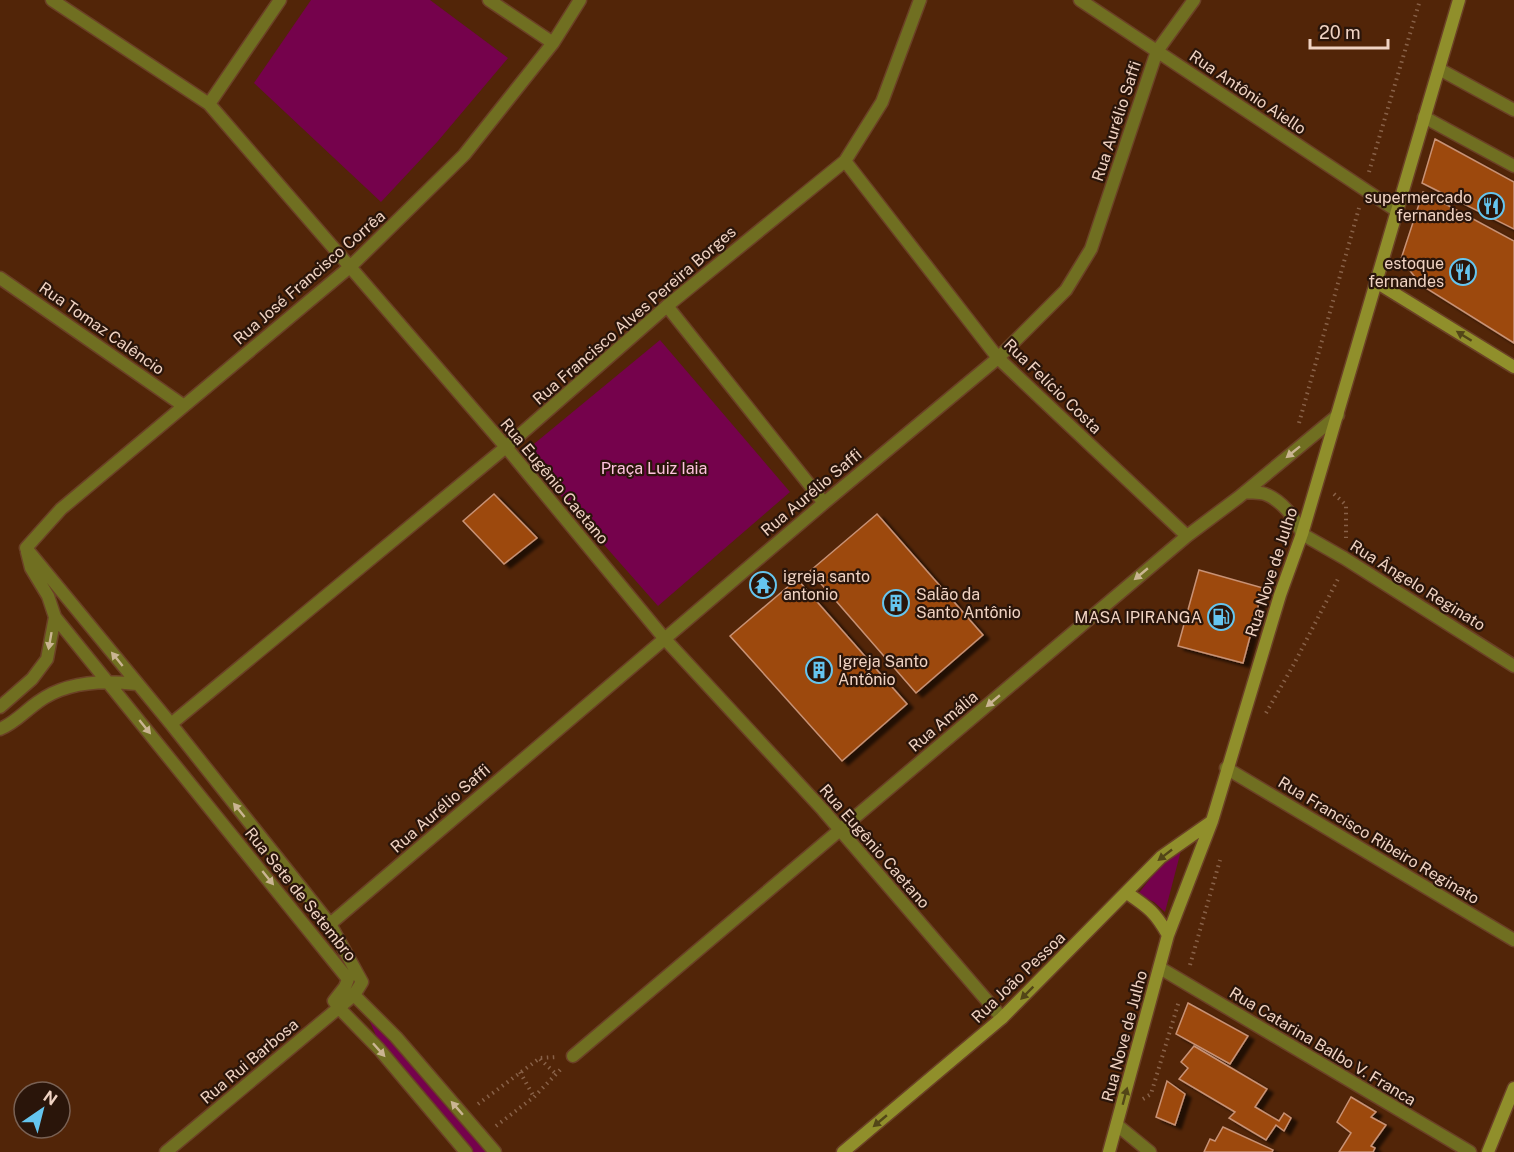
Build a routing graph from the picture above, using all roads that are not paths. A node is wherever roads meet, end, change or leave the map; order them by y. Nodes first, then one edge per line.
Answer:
1 (52, 0) edge
2 (280, 0) edge
3 (489, 0) edge
4 (580, 0) edge
5 (920, 0) edge
6 (1080, 0) edge
7 (1194, 0) edge
8 (1459, 0) edge
9 (554, 43) junction
10 (1157, 51) junction
11 (1439, 69) junction
12 (209, 104) junction
13 (1514, 110) edge
14 (1424, 117) junction
15 (845, 161) junction
16 (1514, 166) edge
17 (1397, 211) junction
18 (351, 266) junction
19 (0, 278) edge
20 (1376, 282) junction
21 (667, 306) junction
22 (998, 358) junction
23 (1514, 367) edge
24 (184, 406) junction
25 (1338, 415) junction
26 (506, 447) junction
27 (1245, 492) junction
28 (824, 503) junction
29 (1302, 534) junction
30 (1187, 536) junction
31 (26, 548) junction
32 (55, 617) junction
33 (664, 638) junction
34 (1514, 666) edge
35 (106, 681) junction
36 (137, 684) junction
37 (0, 707) edge
38 (171, 724) junction
39 (0, 729) edge
40 (1226, 768) junction
41 (1212, 821) junction
42 (840, 830) junction
43 (1127, 893) junction
44 (330, 924) junction
45 (1168, 935) junction
46 (1514, 940) edge
47 (1160, 968) junction
48 (354, 995) junction
49 (339, 1008) junction
50 (1002, 1018) junction
51 (573, 1056) road end
52 (1514, 1088) edge
53 (1117, 1125) junction
54 (166, 1152) edge
55 (466, 1152) edge
56 (495, 1152) edge
57 (843, 1152) edge
58 (1109, 1152) edge
59 (1150, 1152) edge
60 (1470, 1152) edge
61 (1488, 1152) edge

1 - 12 street, Rua Eugênio Caetano
2 - 12 street
3 - 9 street
4 - 9 street, Rua José Francisco Corrêa
5 - 15 street, Rua Francisco Alves Pereira Borges
6 - 10 street, Rua Antônio Aiello
7 - 10 street, Rua Aurélio Saffi
8 - 11 main road, Rua Nove de Julho
9 - 18 street, Rua José Francisco Corrêa
10 - 17 street, Rua Antônio Aiello
10 - 22 street, Rua Aurélio Saffi
11 - 13 street
11 - 14 main road, Rua Nove de Julho
12 - 18 street, Rua Eugênio Caetano
14 - 16 street
14 - 17 main road, Rua Nove de Julho
15 - 21 street, Rua Francisco Alves Pereira Borges
15 - 22 street, Rua Felício Costa
17 - 20 main road, Rua Nove de Julho
18 - 24 street, Rua José Francisco Corrêa
18 - 26 street, Rua Eugênio Caetano
19 - 24 street, Rua Tomaz Calêncio
23 -> 20 main road
20 - 25 main road, Rua Nove de Julho
21 - 26 street, Rua Francisco Alves Pereira Borges
21 - 28 street
22 - 28 street, Rua Aurélio Saffi
22 - 30 street, Rua Felício Costa
24 - 31 street, Rua José Francisco Corrêa
25 -> 27 street, Rua Amália
25 - 29 main road, Rua Nove de Julho
26 - 33 street, Rua Eugênio Caetano
26 - 38 street, Rua Francisco Alves Pereira Borges
27 - 29 street
27 - 30 street, Rua Amália
28 - 33 street, Rua Aurélio Saffi
29 - 34 street, Rua Ângelo Reginato
29 - 40 main road, Rua Nove de Julho
30 -> 42 street, Rua Amália
31 - 32 street, Rua Sete de Setembro
36 -> 31 street, Rua Sete de Setembro
32 - 35 street, Rua Sete de Setembro
32 -> 37 street
33 - 42 street, Rua Eugênio Caetano
33 - 44 street, Rua Aurélio Saffi
35 - 36 street
35 - 39 street
35 -> 49 street, Rua Sete de Setembro
36 - 38 street, Rua Sete de Setembro
44 -> 38 street, Rua Sete de Setembro
40 - 41 main road, Rua Nove de Julho
40 - 46 street, Rua Francisco Ribeiro Reginato
41 -> 43 main road, Rua João Pessoa
41 - 45 main road, Rua Nove de Julho
42 - 50 street, Rua Eugênio Caetano
42 - 51 street, Rua Amália
43 - 45 main road
43 -> 50 main road, Rua João Pessoa
44 - 48 street, Rua Sete de Setembro
45 - 47 main road, Rua Nove de Julho
53 -> 47 main road, Rua Nove de Julho
47 - 60 street, Rua Catarina Balbo V. Franca
48 - 49 street, Rua Rui Barbosa
56 -> 48 street
49 - 54 street, Rua Rui Barbosa
49 -> 55 street
50 -> 57 main road, Rua João Pessoa
52 - 61 main road
53 - 58 main road, Rua Nove de Julho
53 - 59 street

